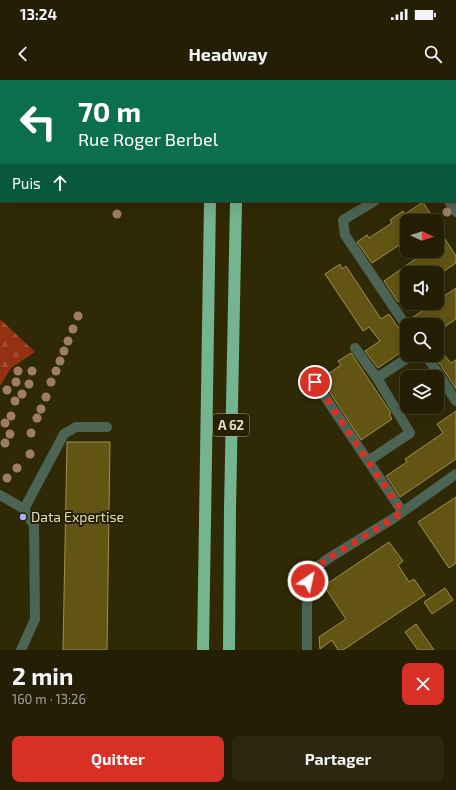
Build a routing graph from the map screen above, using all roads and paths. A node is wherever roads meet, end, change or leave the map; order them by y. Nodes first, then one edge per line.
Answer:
1 (210, 202) edge
2 (236, 202) edge
3 (373, 202) edge
4 (450, 202) edge
5 (456, 212) edge
6 (401, 318) edge
7 (354, 348) dead end
8 (401, 362) edge
9 (431, 362) edge
10 (377, 378) junction
11 (315, 382) dead end
12 (456, 401) edge
13 (107, 427) dead end
14 (368, 460) junction
15 (456, 474) edge
16 (0, 495) edge
17 (24, 509) junction
18 (402, 512) junction
19 (21, 650) edge
20 (202, 650) edge
21 (229, 650) edge
22 (307, 650) edge

1 - 20 highway, A 62
2 - 21 highway, A 62
3 - 6 street
4 - 5 street
7 - 10 street
8 - 10 street
9 - 12 street
10 - 14 street
11 - 14 street
13 - 17 street
14 - 18 street
15 - 18 street
16 - 17 street
17 - 19 street
18 - 22 street

